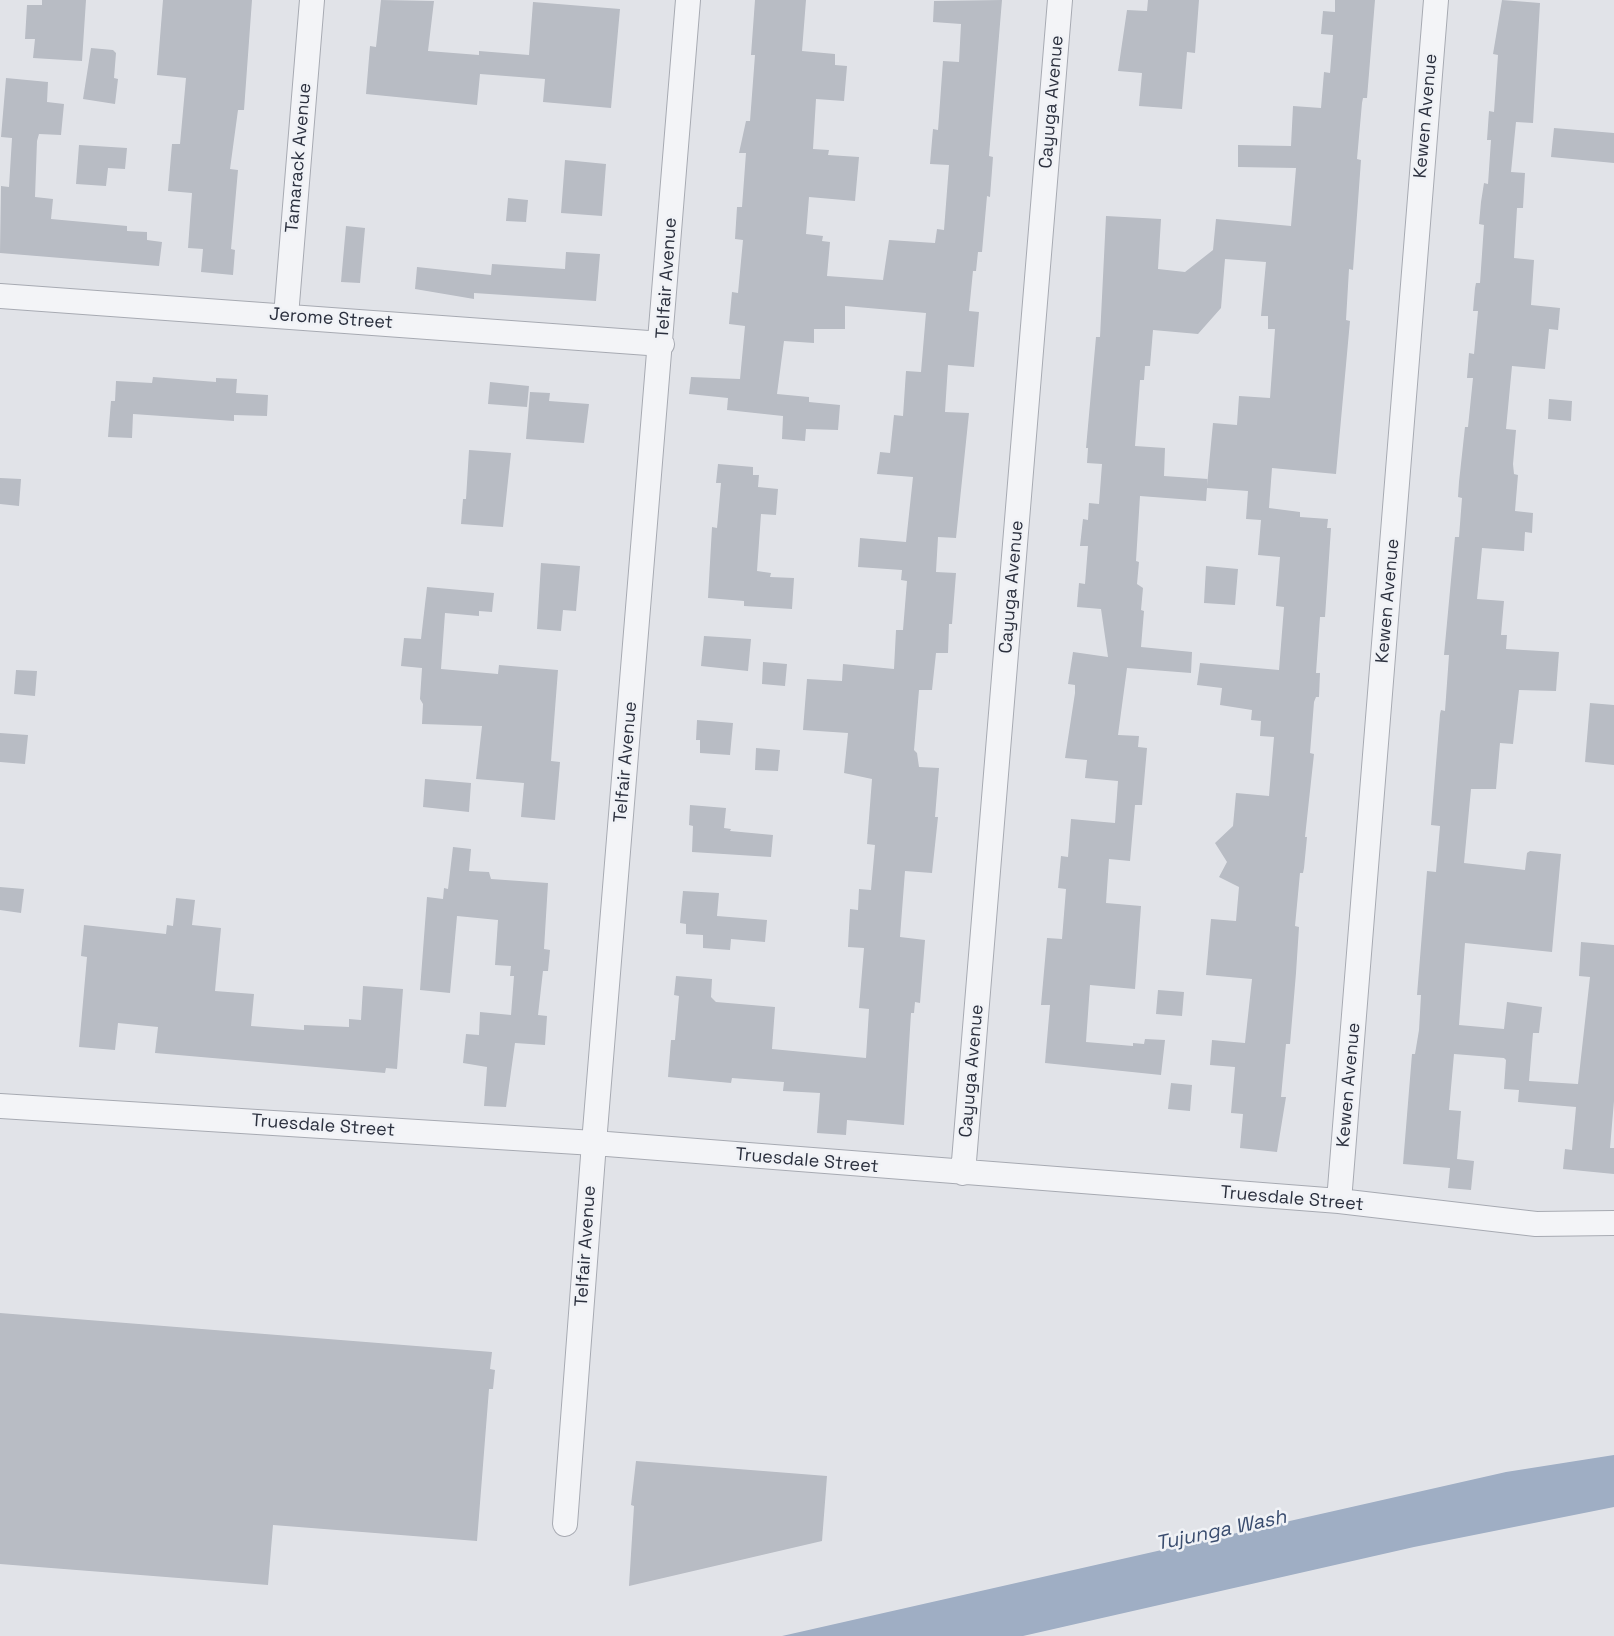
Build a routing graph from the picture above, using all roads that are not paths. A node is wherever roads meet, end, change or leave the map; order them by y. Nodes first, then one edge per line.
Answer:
1 (312, 0) edge
2 (688, 0) edge
3 (1060, 0) edge
4 (1436, 0) edge
5 (0, 296) edge
6 (286, 316) junction
7 (662, 344) junction
8 (0, 1106) edge
9 (594, 1143) junction
10 (963, 1173) junction
11 (1339, 1201) junction
12 (1614, 1223) edge
13 (565, 1524) dead end

1 - 6 street, Tamarack Avenue
2 - 7 street, Telfair Avenue
3 - 10 street, Cayuga Avenue
4 - 11 street, Kewen Avenue
5 - 6 street, Jerome Street
6 - 7 street, Jerome Street
7 - 9 street, Telfair Avenue
8 - 9 street, Truesdale Street
9 - 10 street, Truesdale Street
9 - 13 street, Telfair Avenue
10 - 11 street, Truesdale Street
11 - 12 street, Truesdale Street

